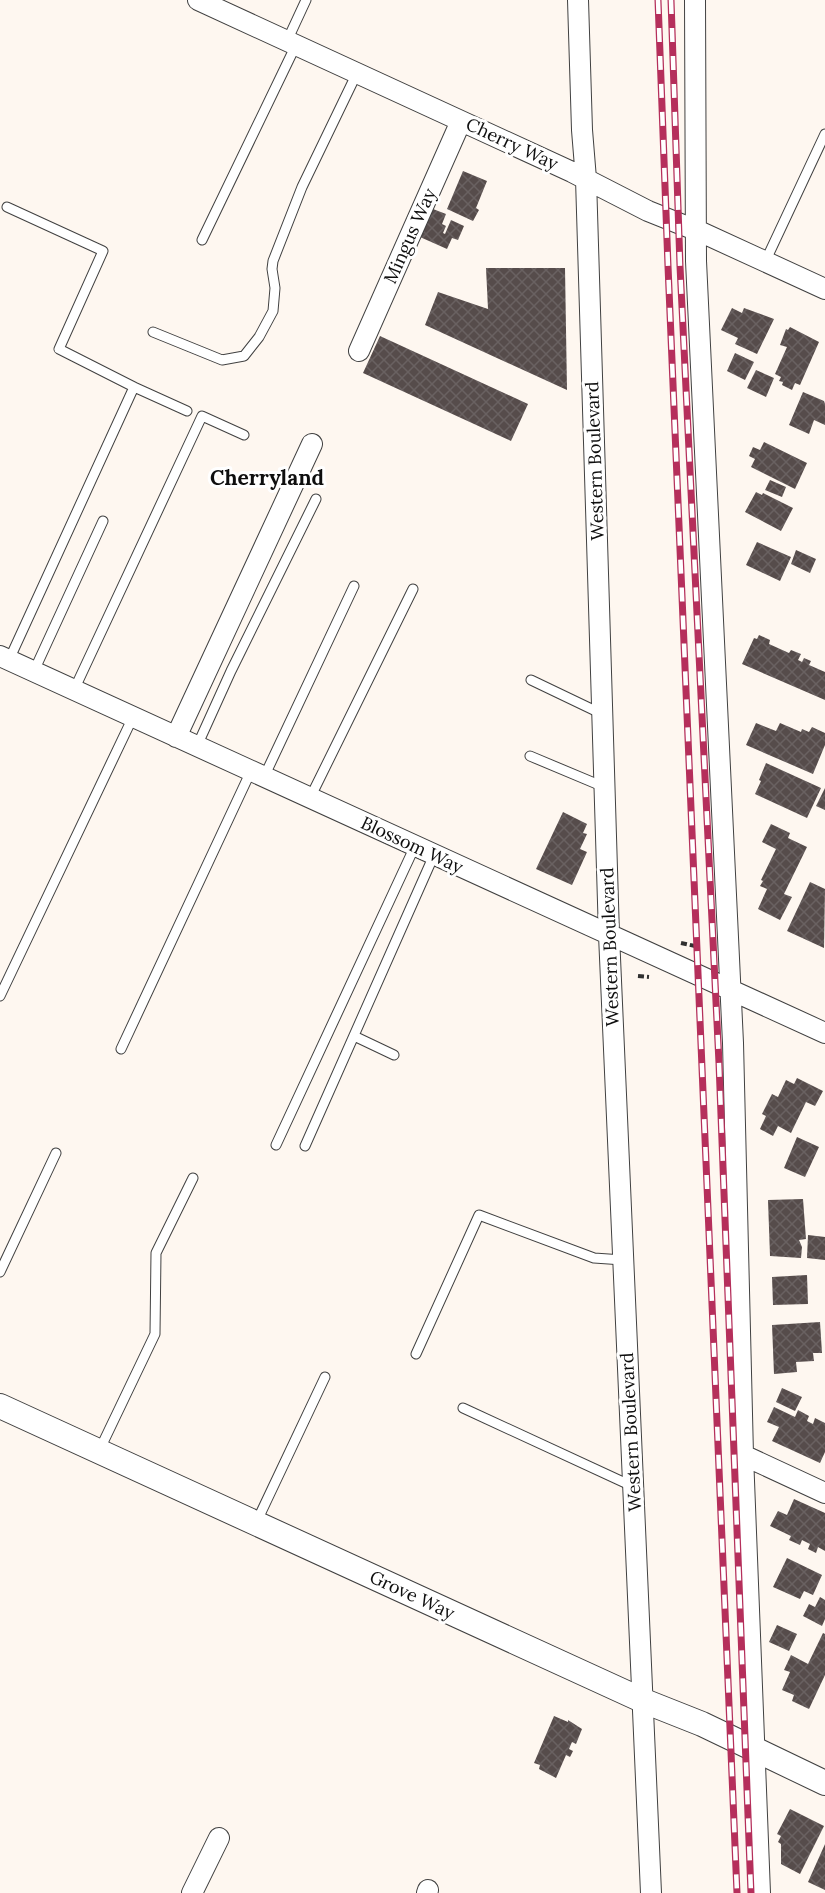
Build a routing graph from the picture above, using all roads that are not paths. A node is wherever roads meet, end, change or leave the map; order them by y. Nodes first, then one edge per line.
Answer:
1 (198, 0) edge
2 (306, 0) edge
3 (578, 0) edge
4 (695, 0) edge
5 (291, 43) junction
6 (357, 73) junction
7 (462, 121) junction
8 (825, 134) edge
9 (586, 179) junction
10 (7, 207) dead end
11 (696, 231) junction
12 (202, 240) dead end
13 (765, 262) junction
14 (825, 289) edge
15 (153, 332) dead end
16 (359, 351) dead end
17 (134, 387) junction
18 (187, 411) dead end
19 (244, 435) dead end
20 (312, 444) dead end
21 (316, 499) dead end
22 (103, 520) dead end
23 (354, 586) dead end
24 (413, 589) dead end
25 (4, 658) edge
26 (34, 671) junction
27 (531, 680) dead end
28 (74, 690) junction
29 (602, 714) junction
30 (133, 717) junction
31 (176, 737) junction
32 (197, 746) junction
33 (530, 756) dead end
34 (257, 774) junction
35 (604, 787) junction
36 (310, 798) junction
37 (415, 846) junction
38 (434, 855) junction
39 (609, 935) junction
40 (730, 989) junction
41 (0, 996) edge
42 (825, 1033) edge
43 (354, 1036) junction
44 (122, 1049) dead end
45 (394, 1055) dead end
46 (276, 1144) dead end
47 (305, 1146) dead end
48 (56, 1154) dead end
49 (193, 1178) dead end
50 (623, 1260) junction
51 (0, 1272) edge
52 (416, 1354) dead end
53 (326, 1377) dead end
54 (0, 1406) edge
55 (463, 1408) dead end
56 (99, 1451) junction
57 (743, 1455) junction
58 (634, 1487) junction
59 (825, 1493) edge
60 (256, 1523) junction
61 (644, 1701) junction
62 (755, 1751) junction
63 (825, 1783) edge
64 (219, 1838) dead end
65 (192, 1893) edge
66 (651, 1893) edge
67 (760, 1893) edge

1 - 5 street, Cherry Way
2 - 5 lane
3 - 9 street, Western Boulevard
4 - 11 street
5 - 6 street, Cherry Way
5 - 12 lane
6 - 7 street, Cherry Way
6 - 15 lane
7 - 9 street, Cherry Way
7 - 16 street, Mingus Way
8 - 13 lane
9 - 11 street, Cherry Way
9 - 29 street, Western Boulevard
10 - 17 lane
11 - 13 street, Cherry Way
11 - 40 street
13 - 14 street, Cherry Way
17 - 18 lane
17 - 25 lane
19 - 28 lane
20 - 31 street
21 - 32 lane
22 - 26 lane
23 - 34 lane
24 - 36 lane
25 - 26 street, Blossom Way
26 - 28 street, Blossom Way
27 - 29 lane
28 - 30 street, Blossom Way
29 - 35 street, Western Boulevard
30 - 31 street, Blossom Way
30 - 41 lane
31 - 32 street, Blossom Way
32 - 34 street, Blossom Way
33 - 35 lane
34 - 36 street, Blossom Way
34 - 44 lane
35 - 39 street, Western Boulevard
36 - 37 street, Blossom Way
37 - 38 street, Blossom Way
37 - 46 lane
38 - 39 street, Blossom Way
38 - 43 lane
39 - 40 street, Blossom Way
39 - 50 street, Western Boulevard
40 - 42 street, Blossom Way
40 - 57 street
43 - 45 lane
43 - 47 lane
48 - 51 lane
49 - 56 lane
50 - 52 lane
50 - 58 street, Western Boulevard
53 - 60 lane
54 - 56 street, Grove Way
55 - 58 lane
56 - 60 street, Grove Way
57 - 59 street
57 - 62 street
58 - 61 street, Western Boulevard
60 - 61 street, Grove Way
61 - 62 street, Grove Way
61 - 66 street, Western Boulevard
62 - 63 street, Grove Way
62 - 67 street
64 - 65 street

